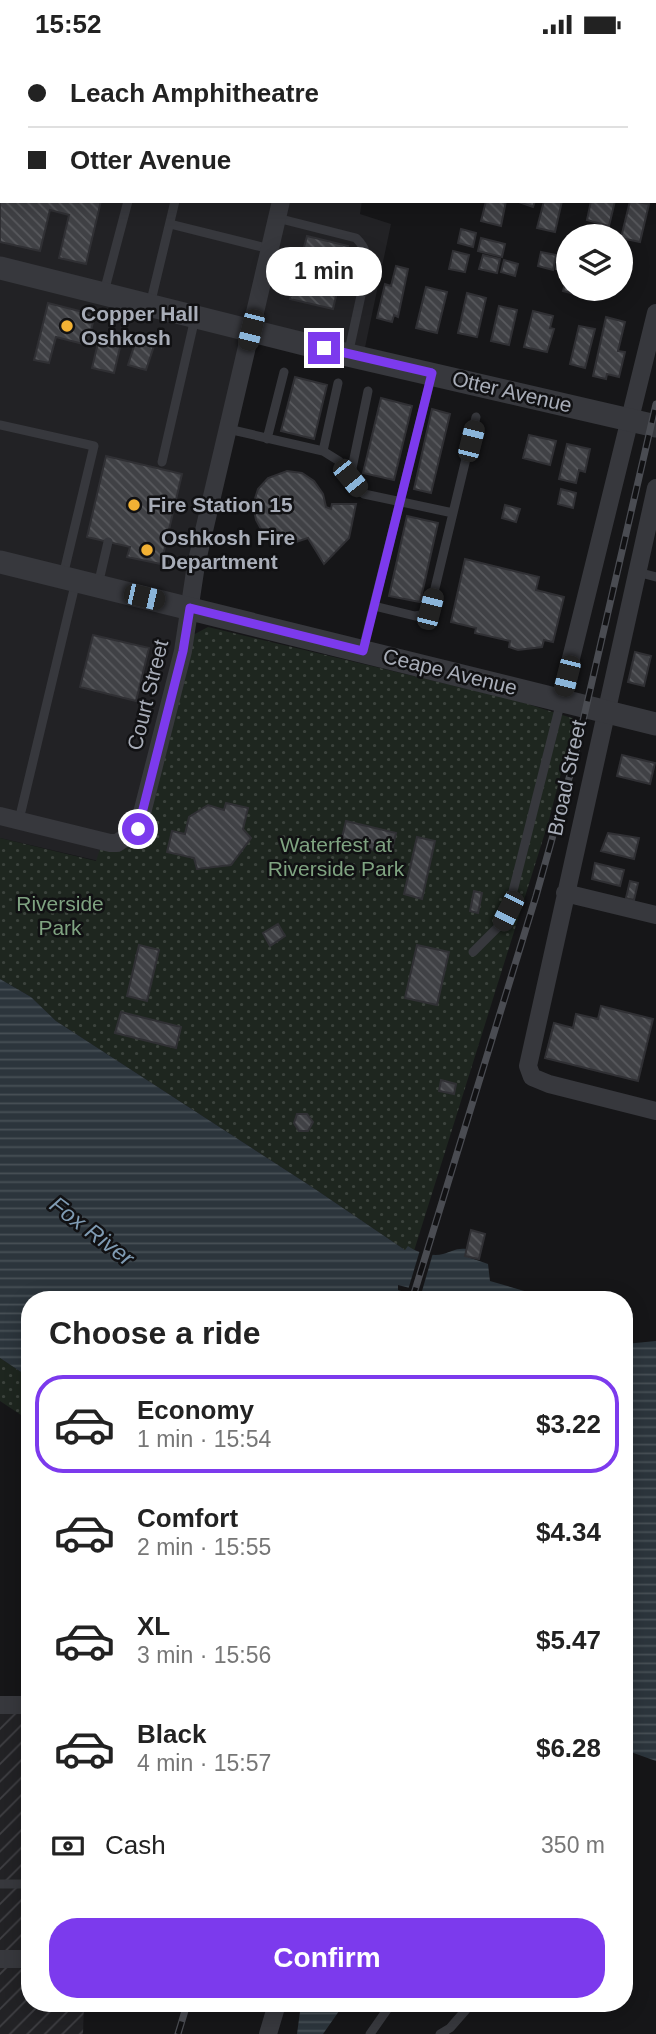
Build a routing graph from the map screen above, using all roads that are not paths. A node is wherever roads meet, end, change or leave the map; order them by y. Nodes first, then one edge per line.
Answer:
1 (127, 203) edge
2 (175, 203) edge
3 (279, 209) edge
4 (170, 224) junction
5 (270, 249) junction
6 (0, 268) edge
7 (103, 294) junction
8 (150, 305) junction
9 (656, 313) edge
10 (195, 316) junction
11 (251, 330) junction
12 (348, 355) junction
13 (284, 372) dead end
14 (432, 373) junction
15 (338, 383) dead end
16 (368, 391) dead end
17 (476, 417) dead end
18 (630, 420) junction
19 (0, 425) edge
20 (656, 426) edge
21 (228, 429) junction
22 (267, 439) junction
23 (323, 451) junction
24 (162, 462) dead end
25 (350, 478) junction
26 (656, 488) edge
27 (400, 502) junction
28 (453, 513) junction
29 (108, 542) dead end
30 (0, 562) edge
31 (637, 572) junction
32 (656, 577) edge
33 (79, 582) junction
34 (374, 606) junction
35 (190, 608) junction
36 (363, 651) junction
37 (561, 699) junction
38 (605, 711) junction
39 (656, 723) edge
40 (0, 816) edge
41 (19, 820) junction
42 (565, 893) junction
43 (656, 915) edge
44 (473, 952) dead end
45 (656, 1111) edge
46 (0, 1705) edge
47 (21, 1705) edge
48 (0, 1884) edge
49 (21, 1884) edge
50 (0, 1959) edge
51 (21, 1959) edge
52 (275, 2012) edge
53 (385, 2012) edge
54 (464, 2012) edge
55 (268, 2034) edge
56 (370, 2034) edge
57 (440, 2034) edge

1 - 7 lane
2 - 4 lane
3 - 5 street, Court Street
3 - 12 lane
4 - 5 lane
4 - 8 lane
5 - 11 street, Court Street
6 - 7 street, Otter Avenue
7 - 8 street, Otter Avenue
8 - 10 street, Otter Avenue
9 - 18 street, Broad Street
10 - 11 street, Otter Avenue
10 - 24 lane
11 - 12 street, Otter Avenue
11 - 21 street, Court Street
12 - 14 street, Otter Avenue
13 - 22 lane
14 - 18 street, Otter Avenue
14 - 27 lane
15 - 23 lane
16 - 25 lane
17 - 28 lane
18 - 20 street, Otter Avenue
18 - 37 street, Broad Street
19 - 33 lane
21 - 22 lane
21 - 35 street, Court Street
22 - 23 lane
23 - 25 lane
25 - 27 lane
26 - 31 street, Broad Street
27 - 28 lane
27 - 34 lane
28 - 34 lane
29 - 33 lane
30 - 33 street, Ceape Avenue
31 - 32 lane
31 - 38 street, Broad Street
33 - 35 street, Ceape Avenue
33 - 41 lane
34 - 36 lane
35 - 36 street, Ceape Avenue
35 - 41 street, Court Street
36 - 37 street, Ceape Avenue
37 - 38 street, Ceape Avenue
37 - 44 lane
38 - 39 street, Ceape Avenue
38 - 42 street, Broad Street
40 - 41 street
42 - 43 street
42 - 45 street, Broad Street
46 - 47 street
48 - 49 lane
50 - 51 street
52 - 55 street
53 - 56 lane
54 - 57 lane

